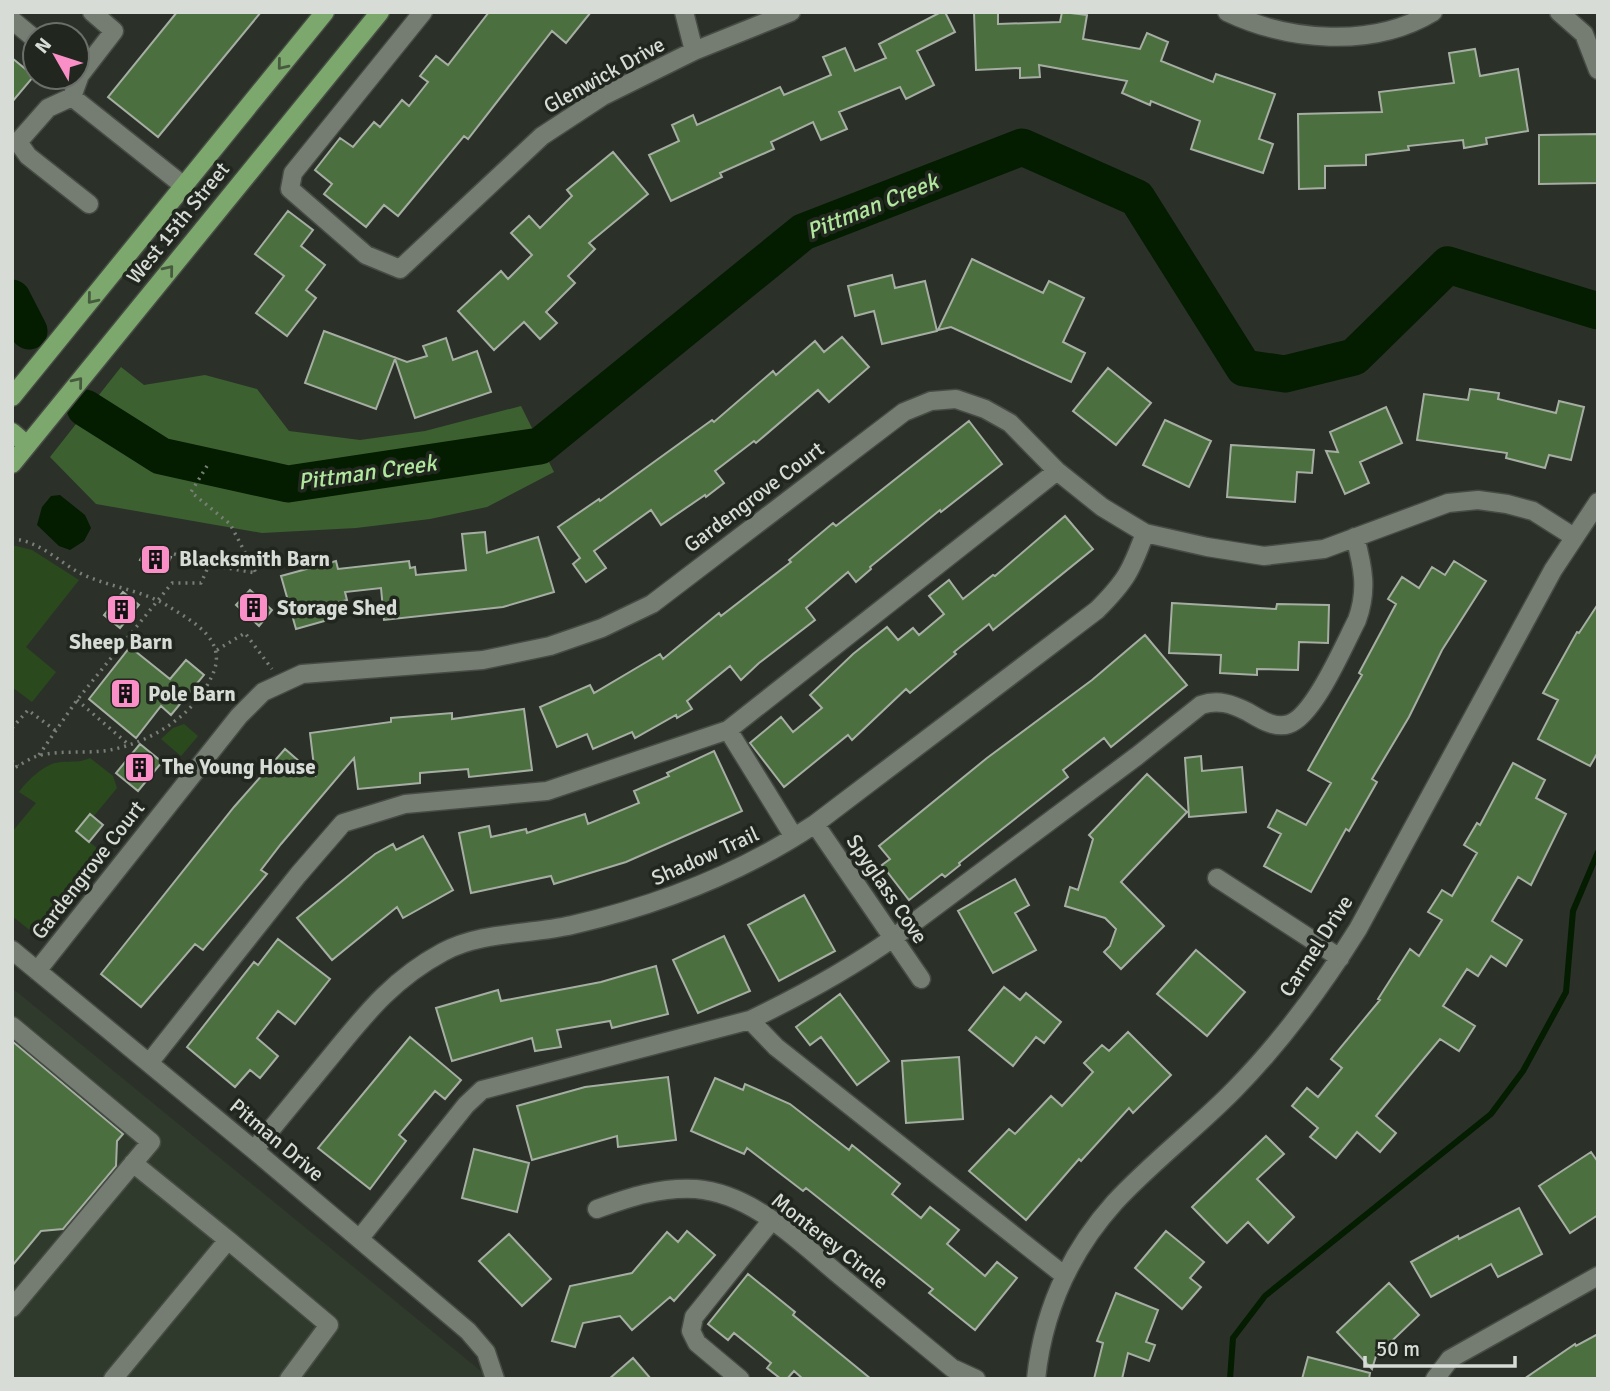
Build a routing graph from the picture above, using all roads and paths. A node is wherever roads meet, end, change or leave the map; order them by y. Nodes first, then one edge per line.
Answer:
1 (92, 12) edge
2 (325, 12) edge
3 (424, 12) edge
4 (684, 12) edge
5 (791, 12) edge
6 (1227, 12) edge
7 (1433, 12) edge
8 (1559, 12) edge
9 (377, 13) edge
10 (1257, 19) edge
11 (694, 51) junction
12 (91, 58) edge
13 (1598, 70) edge
14 (74, 91) edge
15 (72, 97) junction
16 (184, 186) junction
17 (89, 204) dead end
18 (12, 397) edge
19 (12, 432) edge
20 (27, 445) junction
21 (12, 464) edge
22 (206, 466) dead end
23 (1057, 471) junction
24 (1598, 502) edge
25 (1145, 533) junction
26 (1355, 537) junction
27 (1574, 537) junction
28 (12, 539) edge
29 (171, 553) dead end
30 (209, 565) junction
31 (158, 601) junction
32 (218, 650) junction
33 (282, 682) junction
34 (78, 701) junction
35 (12, 729) edge
36 (727, 730) junction
37 (56, 731) junction
38 (128, 744) junction
39 (39, 755) junction
40 (12, 761) edge
41 (18, 766) junction
42 (12, 769) edge
43 (815, 824) junction
44 (794, 837) junction
45 (1217, 878) dead end
46 (893, 938) junction
47 (12, 950) edge
48 (1340, 958) junction
49 (37, 971) junction
50 (921, 979) dead end
51 (750, 1020) junction
52 (12, 1026) edge
53 (149, 1063) junction
54 (254, 1150) junction
55 (133, 1163) junction
56 (597, 1209) dead end
57 (772, 1220) junction
58 (360, 1238) junction
59 (228, 1240) junction
60 (1065, 1276) junction
61 (1598, 1276) edge
62 (12, 1308) edge
63 (113, 1379) edge
64 (289, 1379) edge
65 (495, 1379) edge
66 (740, 1379) edge
67 (976, 1379) edge
68 (1036, 1379) edge
69 (1434, 1379) edge

1 - 12 street
2 -> 16 main road, West 15th Street
3 - 11 street, Glenwick Drive
4 - 11 street
5 - 11 street, Glenwick Drive
6 - 10 street
7 - 10 street
8 - 13 street
20 -> 9 main road, West 15th Street
14 - 15 street
15 - 16 street
15 - 17 street
16 -> 18 main road, West 15th Street
19 - 20 main road
20 - 21 main road, West 15th Street
22 - 30 path
23 - 25 street, Gardengrove Court
23 - 33 street, Gardengrove Court
23 - 36 street
24 - 27 street, Carmel Drive
25 - 26 street, Gardengrove Court
25 - 43 street, Shadow Trail
26 - 27 street, Gardengrove Court
26 - 46 street
27 - 48 street, Carmel Drive
28 - 31 path
29 - 30 path
30 - 31 path
31 - 32 path
31 - 34 path
32 - 33 path
32 - 38 path
33 - 49 street, Gardengrove Court
34 - 37 path
34 - 38 path
35 - 37 path
36 - 44 street
36 - 53 street
37 - 39 path
38 - 39 path
39 - 41 path
40 - 41 path
41 - 42 path
43 - 44 street, Shadow Trail
43 - 46 street, Spyglass Cove
44 - 54 street, Shadow Trail
45 - 48 street
46 - 50 street, Spyglass Cove
46 - 51 street
47 - 49 street, Pitman Drive
48 - 60 street, Carmel Drive
49 - 53 street, Pitman Drive
51 - 58 street
51 - 60 street
52 - 55 street
53 - 54 street, Pitman Drive
54 - 58 street, Pitman Drive
55 - 59 street
55 - 62 street
56 - 57 street, Monterey Circle
57 - 66 street
57 - 67 street, Monterey Circle
58 - 65 street, Pitman Drive
59 - 63 street
59 - 64 street
60 - 68 street, Carmel Drive
61 - 69 street

